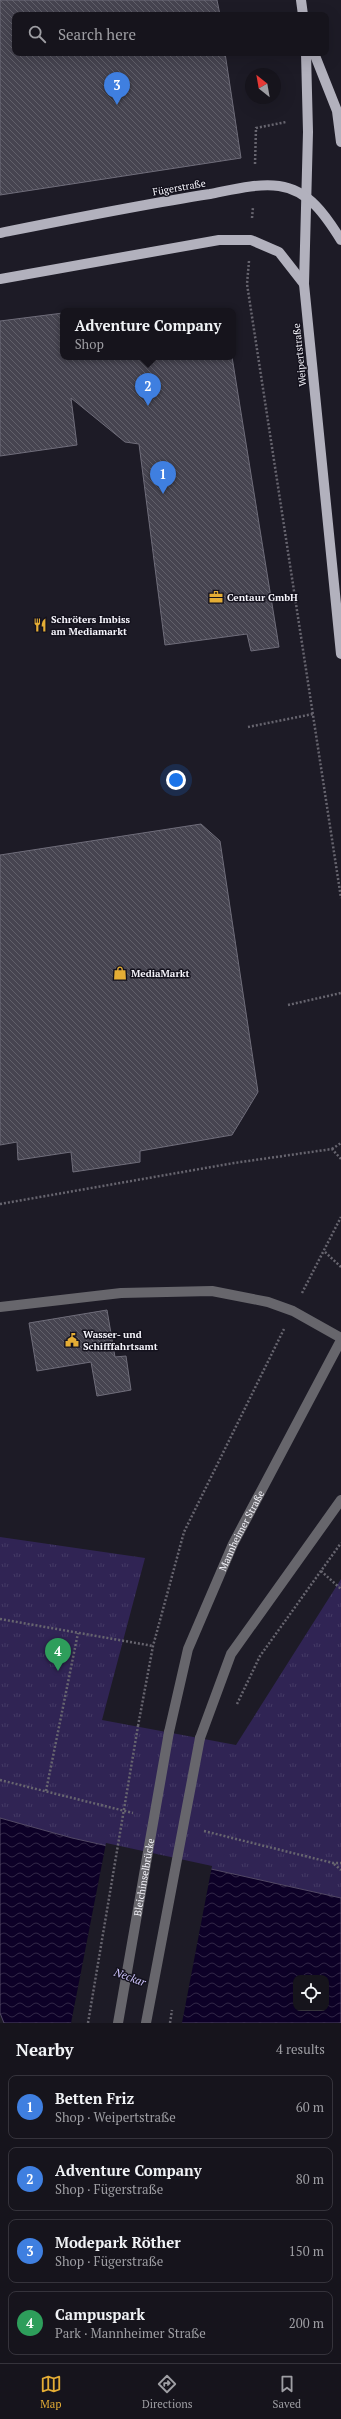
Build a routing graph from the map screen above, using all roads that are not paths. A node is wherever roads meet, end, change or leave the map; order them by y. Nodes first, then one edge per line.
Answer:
1 (301, 0) edge
2 (303, 12) edge
3 (306, 56) edge
4 (315, 56) edge
5 (341, 142) edge
6 (306, 195) junction
7 (0, 233) edge
8 (341, 240) edge
9 (0, 279) edge
10 (304, 284) junction
11 (341, 654) edge
12 (0, 1307) edge
13 (341, 1339) edge
14 (341, 1500) edge
15 (169, 1732) joint
16 (118, 2023) edge
17 (146, 2023) edge

1 - 2 main road
3 - 6 main road, Weipertstraße
4 - 5 main road
6 - 7 main road, Fügerstraße
6 - 8 main road, Fügerstraße
6 - 10 main road, Weipertstraße
9 - 10 main road
10 - 11 main road, Weipertstraße
12 - 13 street
13 - 15 street, Mannheimer Straße
14 - 17 street, bridge
15 - 16 street, Bleichinselbrücke, bridge

